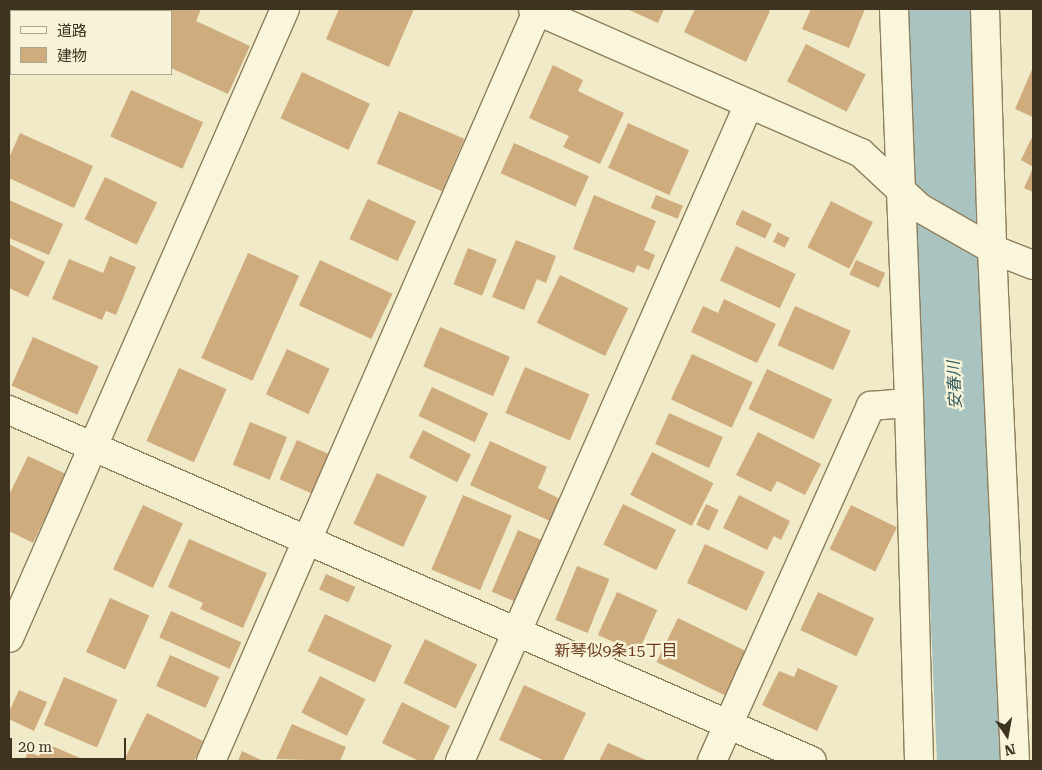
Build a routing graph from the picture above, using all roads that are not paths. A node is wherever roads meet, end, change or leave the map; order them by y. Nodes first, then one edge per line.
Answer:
1 (285, 9) edge
2 (536, 9) edge
3 (894, 9) edge
4 (985, 9) edge
5 (749, 104) junction
6 (911, 199) junction
7 (984, 245) junction
8 (1033, 265) edge
9 (909, 404) junction
10 (9, 410) edge
11 (92, 447) junction
12 (308, 541) junction
13 (517, 632) junction
14 (9, 638) edge
15 (728, 725) junction
16 (212, 761) edge
17 (460, 761) edge
18 (712, 761) edge
19 (812, 761) edge
20 (919, 761) edge
21 (1015, 761) edge

1 - 11 street
2 - 5 street
2 - 12 street
3 - 6 street
4 - 7 street
5 - 6 street
5 - 13 street
6 - 7 street
6 - 9 street
7 - 8 street
7 - 21 street
9 - 15 street
9 - 20 street
10 - 11 street
11 - 12 street
11 - 14 street
12 - 13 street
12 - 16 street
13 - 15 street
13 - 17 street
15 - 18 street
15 - 19 street

